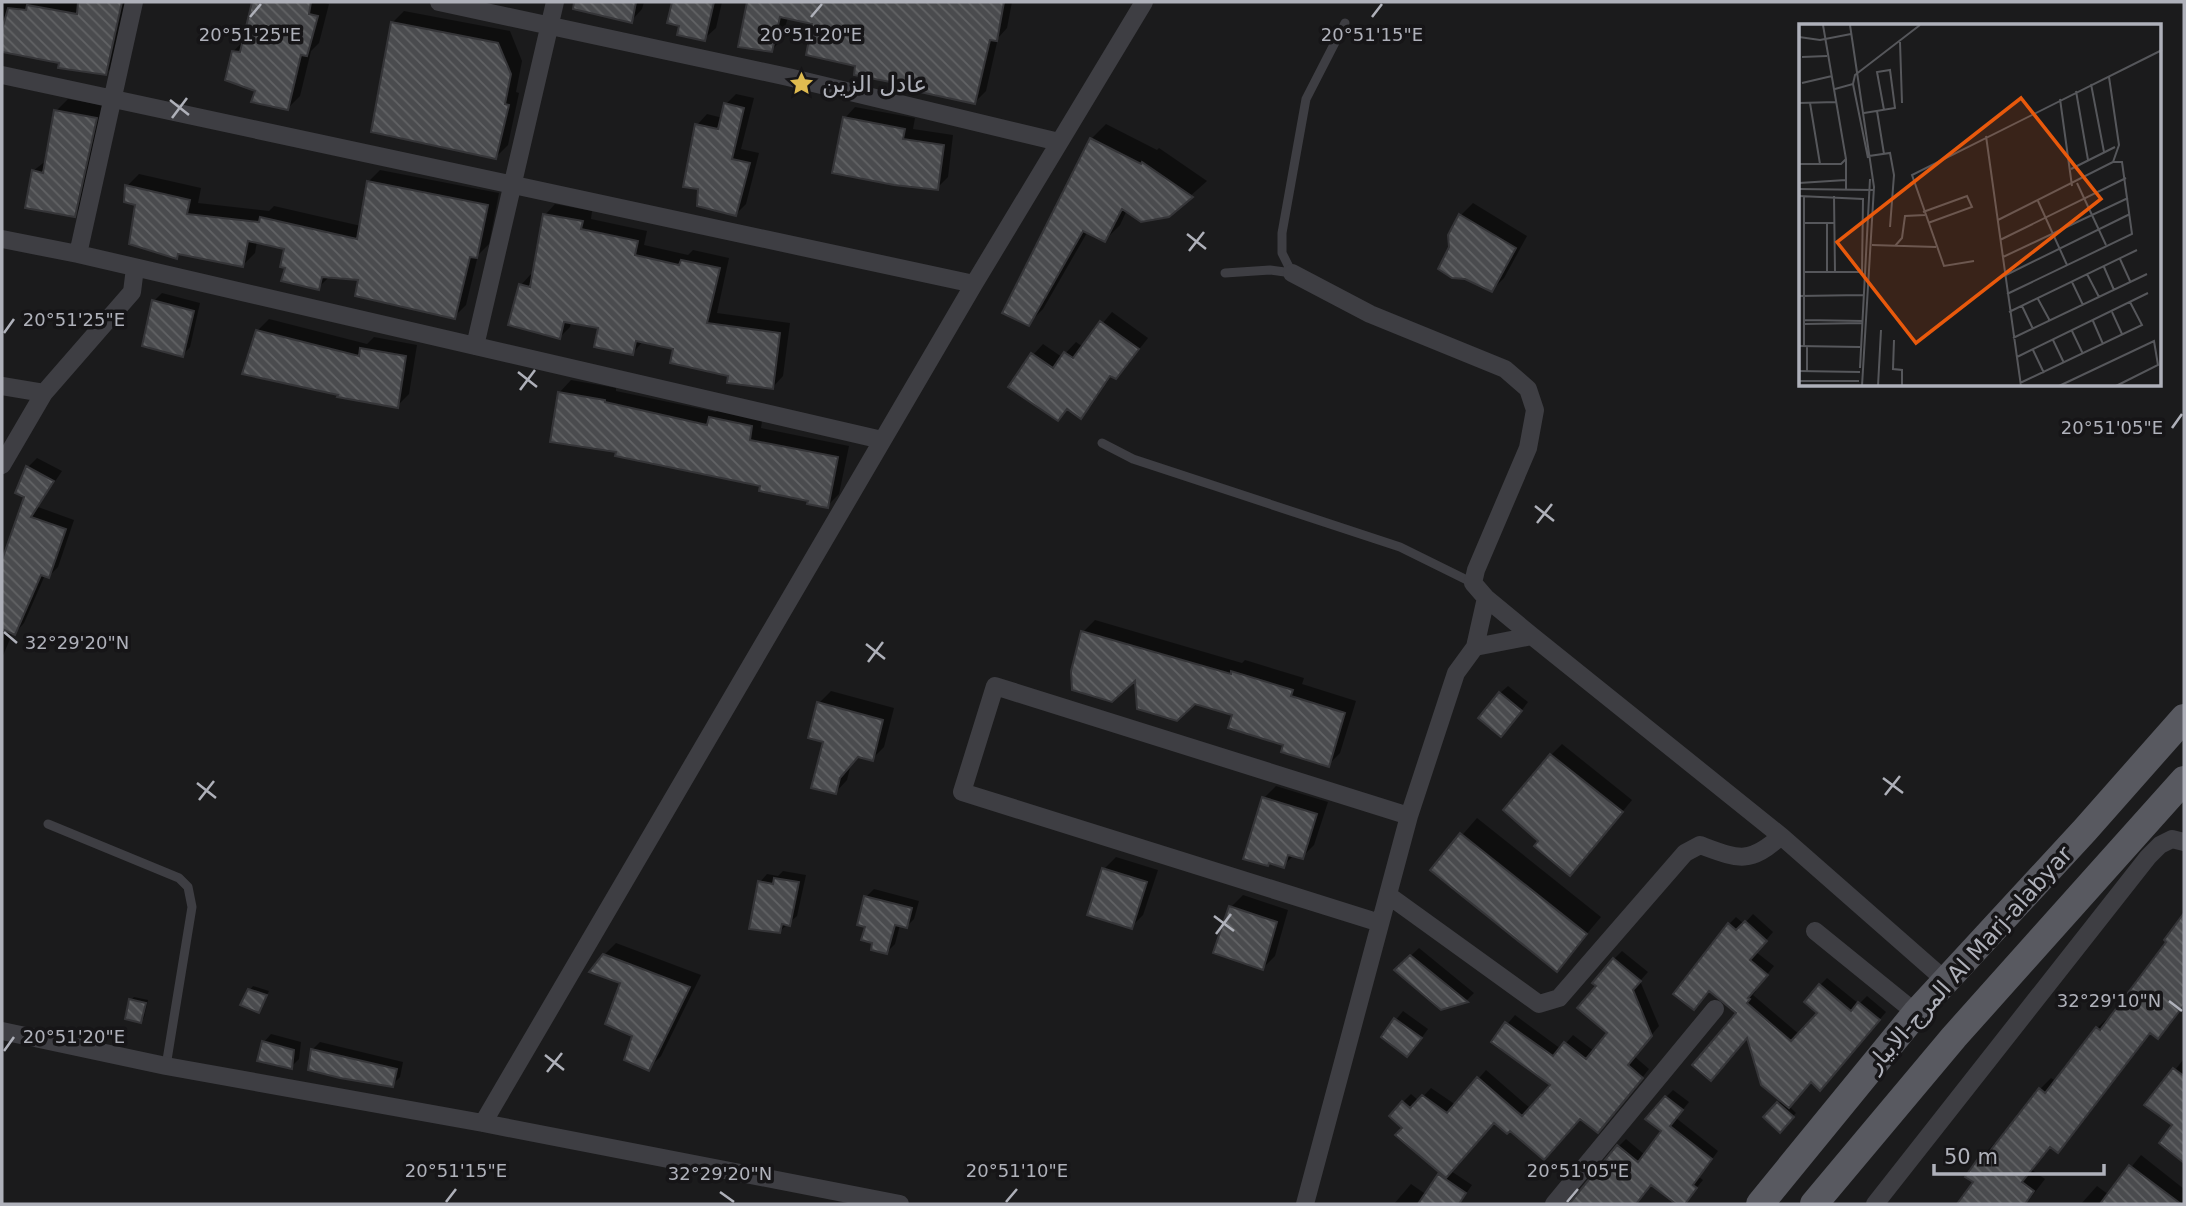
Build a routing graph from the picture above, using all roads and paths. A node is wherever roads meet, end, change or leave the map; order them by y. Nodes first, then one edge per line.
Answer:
1 (134, 2) edge
2 (439, 2) edge
3 (555, 2) edge
4 (1144, 2) edge
5 (1345, 23) dead end
6 (549, 27) junction
7 (2, 75) edge
8 (112, 97) junction
9 (1059, 142) junction
10 (513, 184) junction
11 (2, 239) edge
12 (78, 254) junction
13 (135, 268) junction
14 (1225, 273) dead end
15 (1292, 273) junction
16 (974, 284) junction
17 (475, 346) junction
18 (2, 386) edge
19 (44, 393) junction
20 (883, 440) junction
21 (1102, 443) dead end
22 (2, 466) edge
23 (1473, 583) junction
24 (1486, 598) junction
25 (1532, 636) junction
26 (1475, 647) junction
27 (2184, 718) edge
28 (2184, 780) edge
29 (1409, 816) junction
30 (48, 824) dead end
31 (1781, 836) junction
32 (2184, 842) edge
33 (1388, 895) junction
34 (1380, 923) junction
35 (1815, 931) dead end
36 (1945, 980) junction
37 (1715, 1009) dead end
38 (1916, 1013) junction
39 (2, 1031) edge
40 (166, 1066) junction
41 (483, 1123) junction
42 (900, 1204) edge
43 (1306, 1204) edge
44 (1554, 1204) edge
45 (1760, 1204) edge
46 (1814, 1204) edge
47 (1875, 1204) edge

1 - 8 street
2 - 6 street
3 - 6 street
4 - 9 street
5 - 15 lane
6 - 9 street
6 - 10 street
7 - 8 street
8 - 10 street
8 - 12 street
9 - 16 street
10 - 16 street
10 - 17 street
11 - 12 street
12 - 13 street
13 - 17 street
13 - 19 street
14 - 15 lane
15 - 23 street
16 - 20 street
17 - 20 street
18 - 19 street
19 - 22 street
20 - 41 street
21 - 23 lane
23 - 24 street
24 - 25 street
24 - 26 street
25 - 26 street
25 - 31 street
26 - 29 street
27 - 36 main road, المرج-الابيار Al Marj-alabyar
28 - 46 main road, المرج-الابيار Al Marj-alabyar
29 - 33 street
29 - 34 street
30 - 40 lane
31 - 33 street
31 - 36 street
32 - 47 street
33 - 34 street
34 - 43 street
35 - 38 street
36 - 38 main road, المرج-الابيار Al Marj-alabyar
37 - 44 street
38 - 45 main road, المرج-الابيار Al Marj-alabyar
39 - 40 street
40 - 41 street
41 - 42 street

